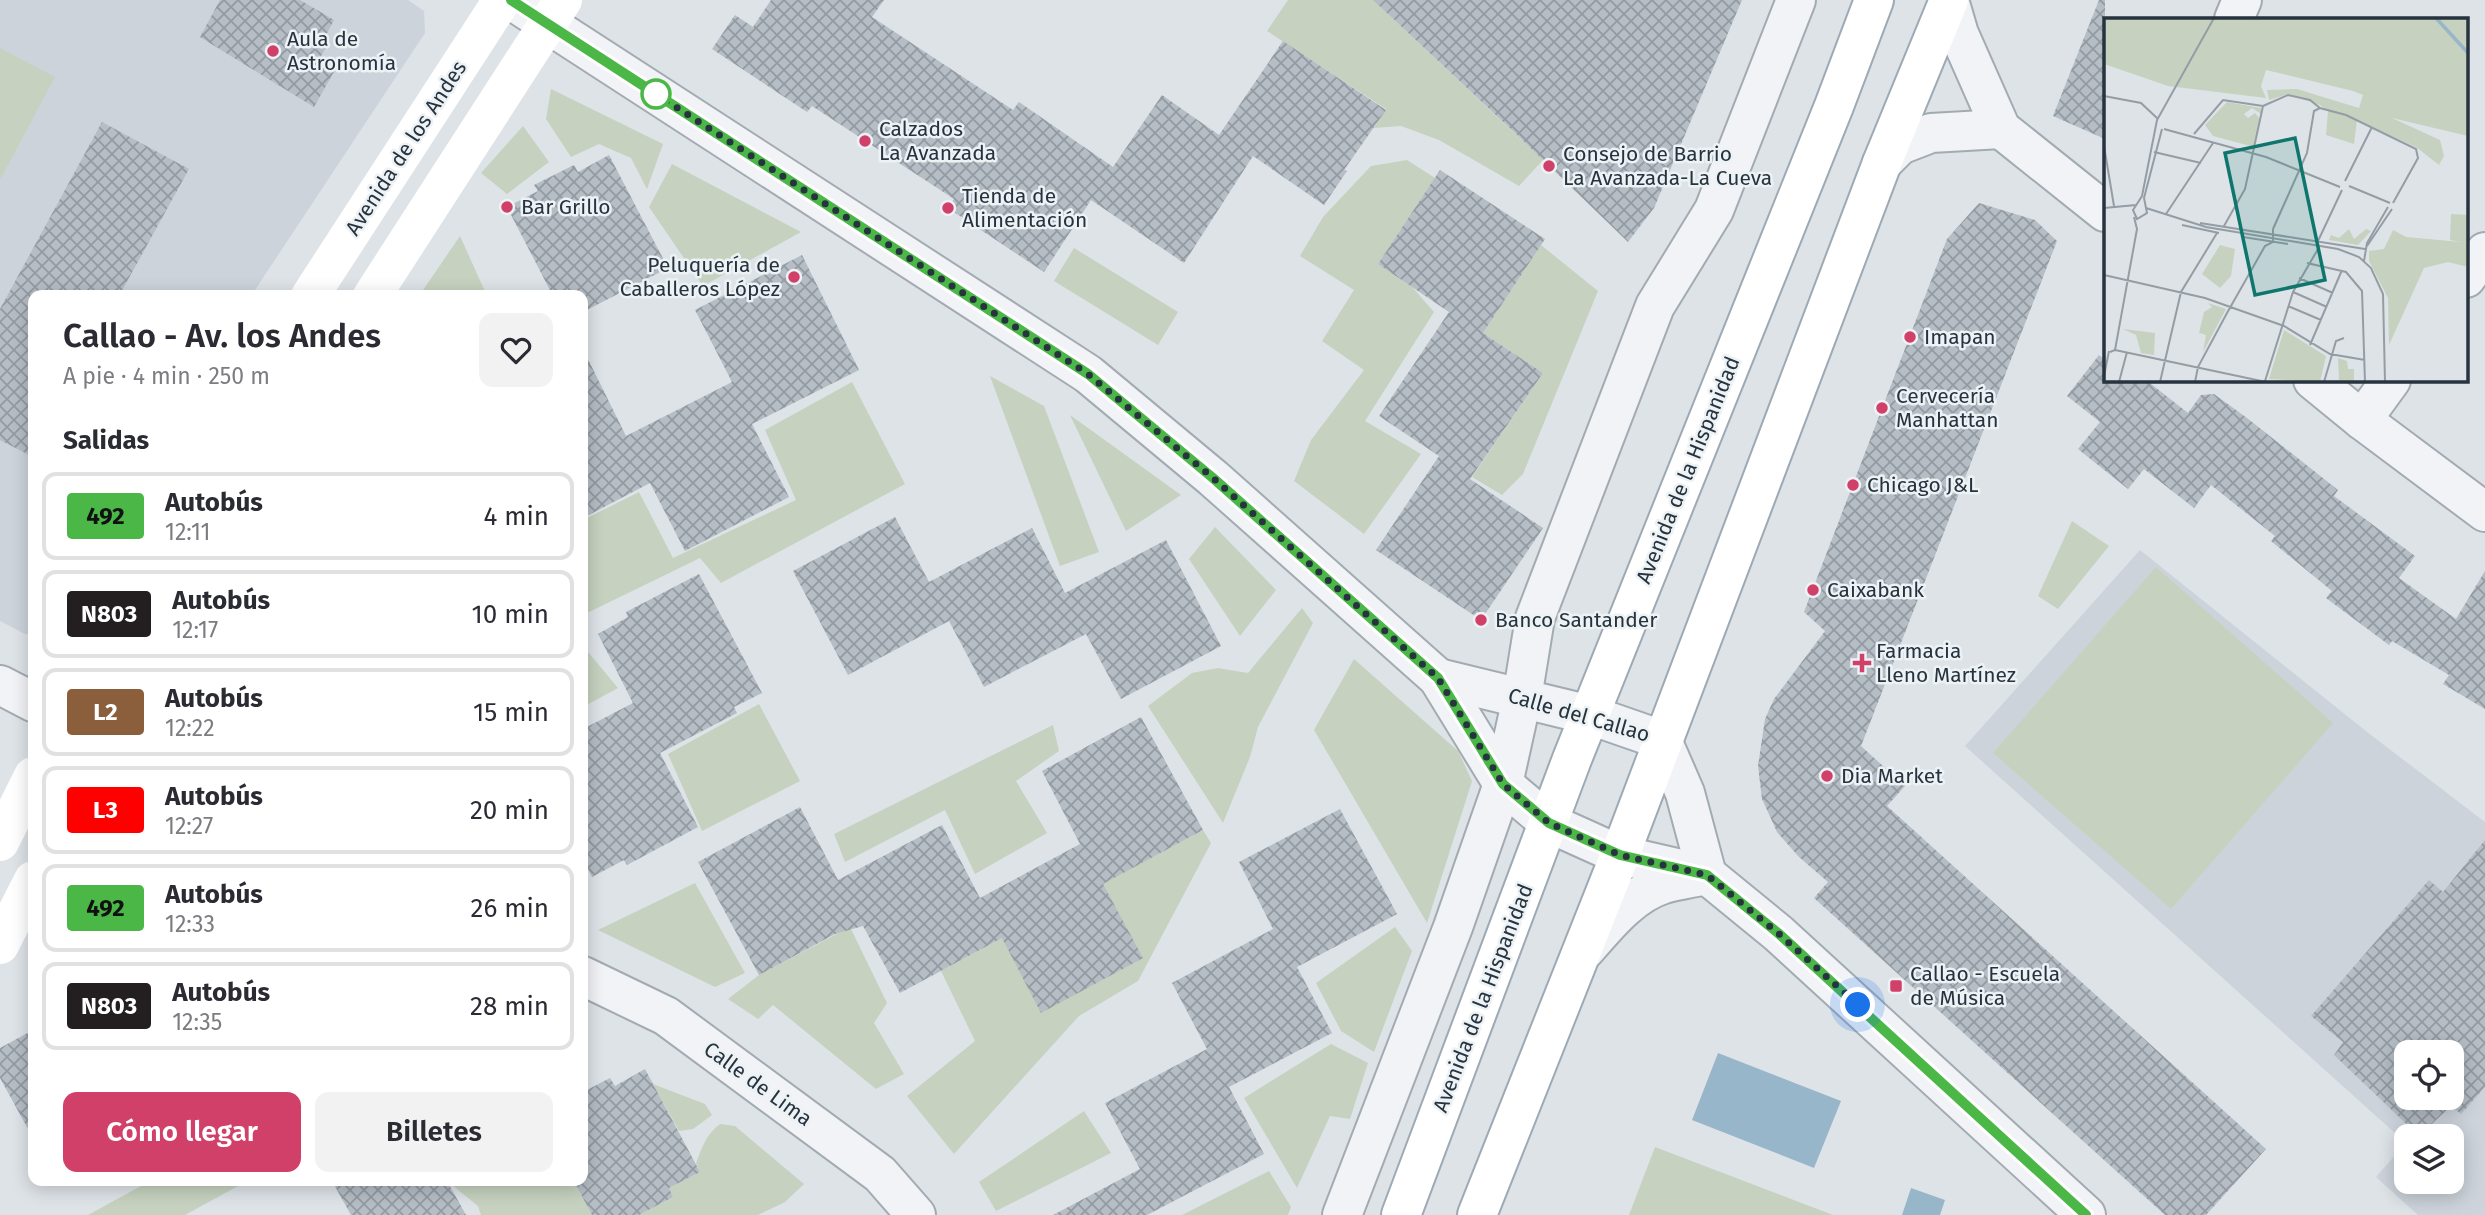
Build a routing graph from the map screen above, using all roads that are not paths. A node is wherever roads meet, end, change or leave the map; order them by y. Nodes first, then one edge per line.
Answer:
1 (502, 0) edge
2 (511, 0) edge
3 (1796, 0) edge
4 (1874, 0) edge
5 (1949, 0) edge
6 (2242, 0) edge
7 (555, 12) edge
8 (2234, 18) edge
9 (2001, 129) junction
10 (1881, 163) junction
11 (2104, 211) edge
12 (2485, 251) edge
13 (2468, 275) edge
14 (314, 290) edge
15 (376, 290) edge
16 (2315, 382) edge
17 (2390, 382) edge
18 (2362, 421) junction
19 (2485, 512) edge
20 (1438, 678) junction
21 (0, 685) edge
22 (1522, 698) junction
23 (28, 699) edge
24 (1590, 715) junction
25 (1662, 740) junction
26 (1503, 784) junction
27 (28, 786) edge
28 (1549, 823) junction
29 (0, 842) edge
30 (1620, 855) junction
31 (1707, 875) junction
32 (28, 890) edge
33 (0, 945) edge
34 (1579, 957) junction
35 (588, 978) edge
36 (916, 1215) edge
37 (1342, 1215) edge
38 (1401, 1215) edge
39 (1477, 1215) edge
40 (2086, 1215) edge

1 - 14 main road, Avenida de los Andes
2 - 7 street, Calle del Callao
3 - 22 street
4 - 24 main road, Avenida de la Hispanidad
5 - 9 street
5 - 10 main road
6 - 8 street
7 - 15 main road
7 - 20 street, Calle del Callao
9 - 10 street
9 - 11 street
10 - 25 main road
12 - 13 street
16 - 18 street
17 - 18 street
18 - 19 street
20 - 22 street, Calle del Callao
20 - 26 street, Calle del Callao
21 - 23 street
22 - 24 street, Calle del Callao
22 - 26 street
24 - 25 street, Calle del Callao
24 - 28 main road, Avenida de la Hispanidad
25 - 30 main road
25 - 31 street, Calle del Callao
26 - 28 street, Calle del Callao
26 - 37 street
27 - 29 main road
28 - 30 street, Calle del Callao
28 - 38 main road, Avenida de la Hispanidad
30 - 31 street, Calle del Callao
30 - 34 main road
31 - 34 street
31 - 40 street, Calle del Callao
32 - 33 main road
34 - 39 main road
35 - 36 street, Calle de Lima

